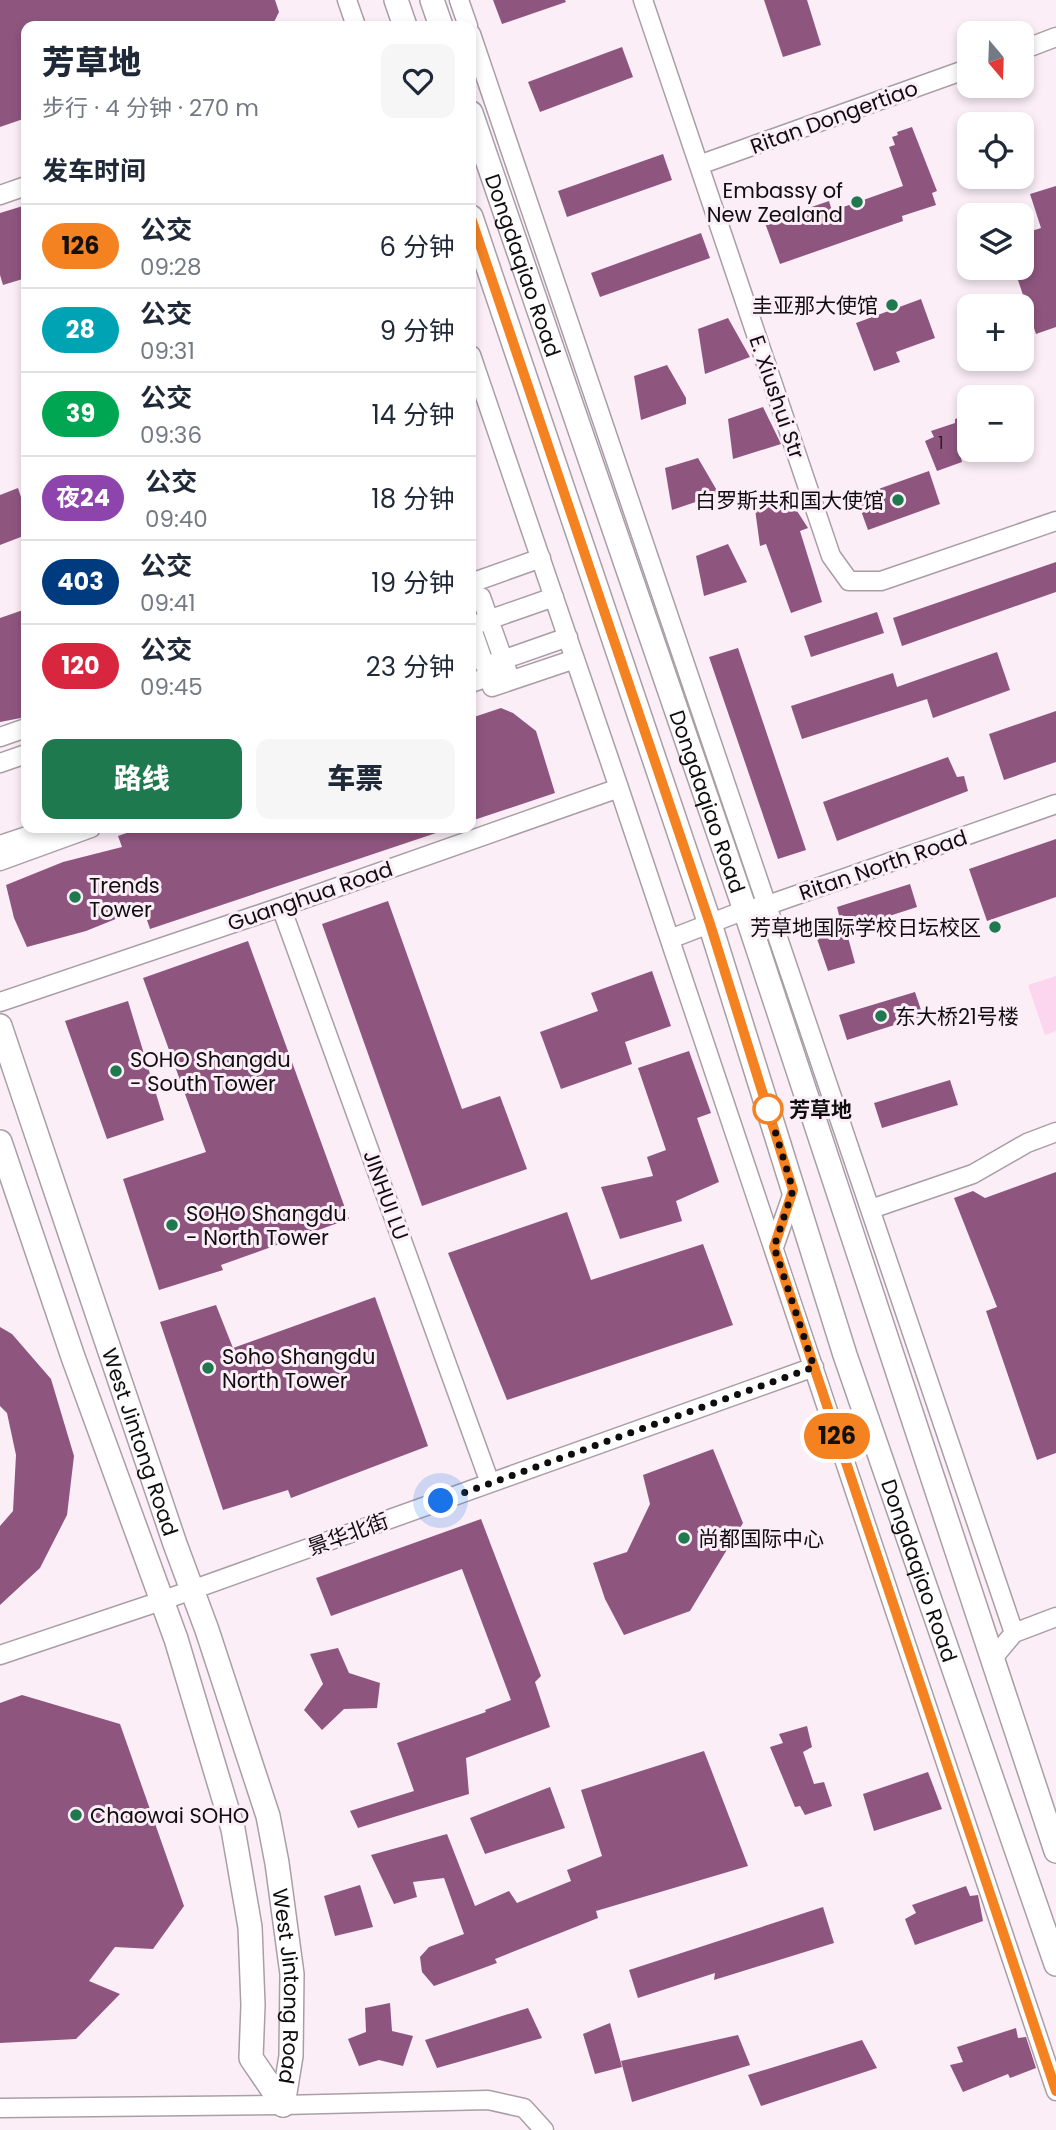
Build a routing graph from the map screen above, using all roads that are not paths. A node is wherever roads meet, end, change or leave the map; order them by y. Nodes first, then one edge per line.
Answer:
1 (346, 0) edge
2 (396, 0) edge
3 (432, 0) edge
4 (459, 0) edge
5 (643, 0) edge
6 (354, 21) edge
7 (403, 21) edge
8 (439, 21) edge
9 (466, 21) edge
10 (1056, 37) edge
11 (1034, 45) edge
12 (476, 49) edge
13 (957, 73) edge
14 (476, 127) edge
15 (699, 165) junction
16 (21, 188) edge
17 (0, 195) edge
18 (476, 233) edge
19 (476, 370) edge
20 (1056, 522) edge
21 (541, 558) junction
22 (476, 581) edge
23 (554, 597) junction
24 (476, 599) edge
25 (489, 620) junction
26 (568, 637) junction
27 (575, 659) junction
28 (503, 660) junction
29 (476, 681) edge
30 (476, 692) edge
31 (21, 731) edge
32 (0, 737) edge
33 (21, 756) edge
34 (0, 763) edge
35 (619, 788) junction
36 (1056, 804) edge
37 (36, 833) edge
38 (77, 833) edge
39 (0, 845) edge
40 (0, 861) edge
41 (768, 905) junction
42 (281, 907) junction
43 (746, 910) junction
44 (710, 924) junction
45 (670, 939) junction
46 (0, 1002) edge
47 (0, 1026) edge
48 (1056, 1132) edge
49 (0, 1142) edge
50 (793, 1190) junction
51 (871, 1209) junction
52 (774, 1247) junction
53 (814, 1367) junction
54 (490, 1483) junction
55 (192, 1590) junction
56 (161, 1601) junction
57 (1056, 1617) edge
58 (1014, 1633) junction
59 (0, 1655) edge
60 (993, 1658) junction
61 (1056, 1851) edge
62 (1056, 1964) edge
63 (1056, 2091) edge
64 (283, 2105) junction
65 (0, 2108) edge
66 (544, 2130) edge

1 - 6 street
2 - 7 main road
3 - 8 main road
4 - 9 street
5 - 15 street, E. Xiushui Str
10 - 11 street
12 - 41 street
13 - 15 street, Ritan Dongertiao
14 - 43 main road, Dongdaqiao Road
15 - 20 street, E. Xiushui Str
16 - 17 street
18 - 44 main road, Dongdaqiao Road
19 - 21 street
21 - 22 street
21 - 23 street
23 - 25 street
23 - 26 street
24 - 25 street
25 - 28 street
26 - 27 street
26 - 28 street
27 - 30 street
27 - 35 street
28 - 29 street
31 - 32 street
33 - 34 street
35 - 42 street, Guanghua Road
35 - 45 street
36 - 41 street, Ritan North Road
37 - 39 street
38 - 40 street
41 - 43 street, Ritan North Road
41 - 51 street
42 - 46 street, Guanghua Road
42 - 54 street, JINHUI LU
43 - 44 street, Ritan North Road
43 - 60 main road, Dongdaqiao Road
44 - 45 street, Ritan North Road
44 - 50 main road, Dongdaqiao Road
45 - 52 street
47 - 55 main road, West Jintong Road
48 - 51 street
49 - 56 main road, West Jintong Road
50 - 52 street
50 - 62 main road, Dongdaqiao Road
51 - 58 street
52 - 53 street
53 - 54 street, 景华北街
53 - 63 street
54 - 55 street, 景华北街
55 - 56 street, 景华北街
55 - 64 main road, West Jintong Road
56 - 59 street, 景华北街
56 - 64 main road, West Jintong Road
57 - 58 street
58 - 60 street
60 - 61 main road, Dongdaqiao Road
64 - 65 street
64 - 66 street

